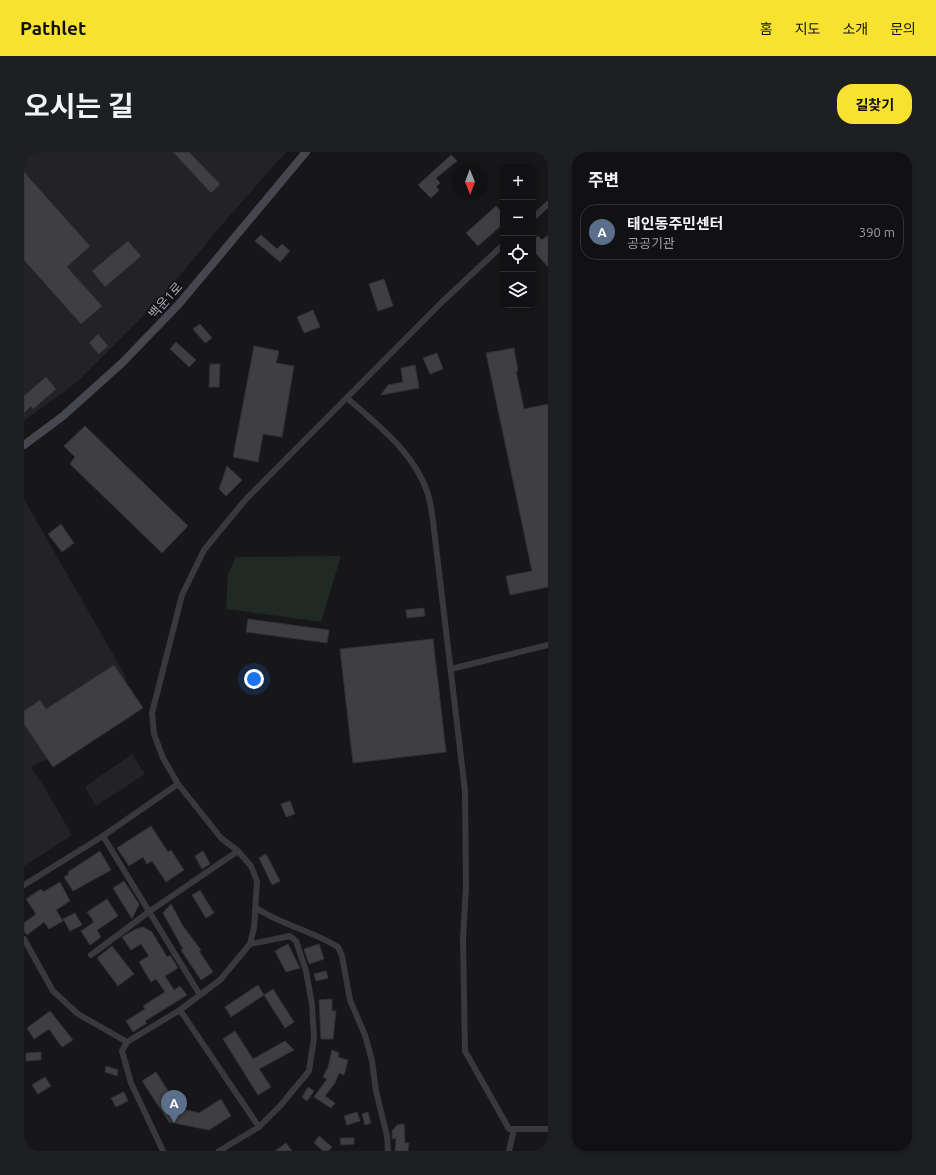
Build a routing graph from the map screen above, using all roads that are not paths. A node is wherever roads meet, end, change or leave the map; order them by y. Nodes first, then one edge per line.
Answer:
1 (306, 152) edge
2 (548, 204) edge
3 (536, 215) edge
4 (500, 248) edge
5 (347, 398) junction
6 (24, 445) edge
7 (548, 645) edge
8 (451, 668) junction
9 (178, 784) junction
10 (103, 836) junction
11 (238, 851) junction
12 (24, 885) edge
13 (256, 908) junction
14 (150, 912) junction
15 (24, 939) edge
16 (250, 944) junction
17 (91, 955) dead end
18 (200, 995) junction
19 (180, 1010) junction
20 (127, 1042) junction
21 (259, 1127) junction
22 (514, 1129) junction
23 (548, 1129) edge
24 (164, 1151) edge
25 (219, 1151) edge
26 (388, 1151) edge
27 (509, 1151) edge

1 - 6 main road, 백운1로
2 - 3 street
4 - 5 street
5 - 8 street
5 - 9 street
7 - 8 street
8 - 22 street
9 - 10 street
9 - 11 street
10 - 12 street
10 - 14 street
11 - 13 street
11 - 14 street
13 - 16 street
13 - 26 street
14 - 17 street
14 - 18 street
15 - 20 street
16 - 18 street
16 - 21 street
18 - 19 street
19 - 20 street
19 - 21 street
20 - 24 street
21 - 25 street
22 - 23 street
22 - 27 street

